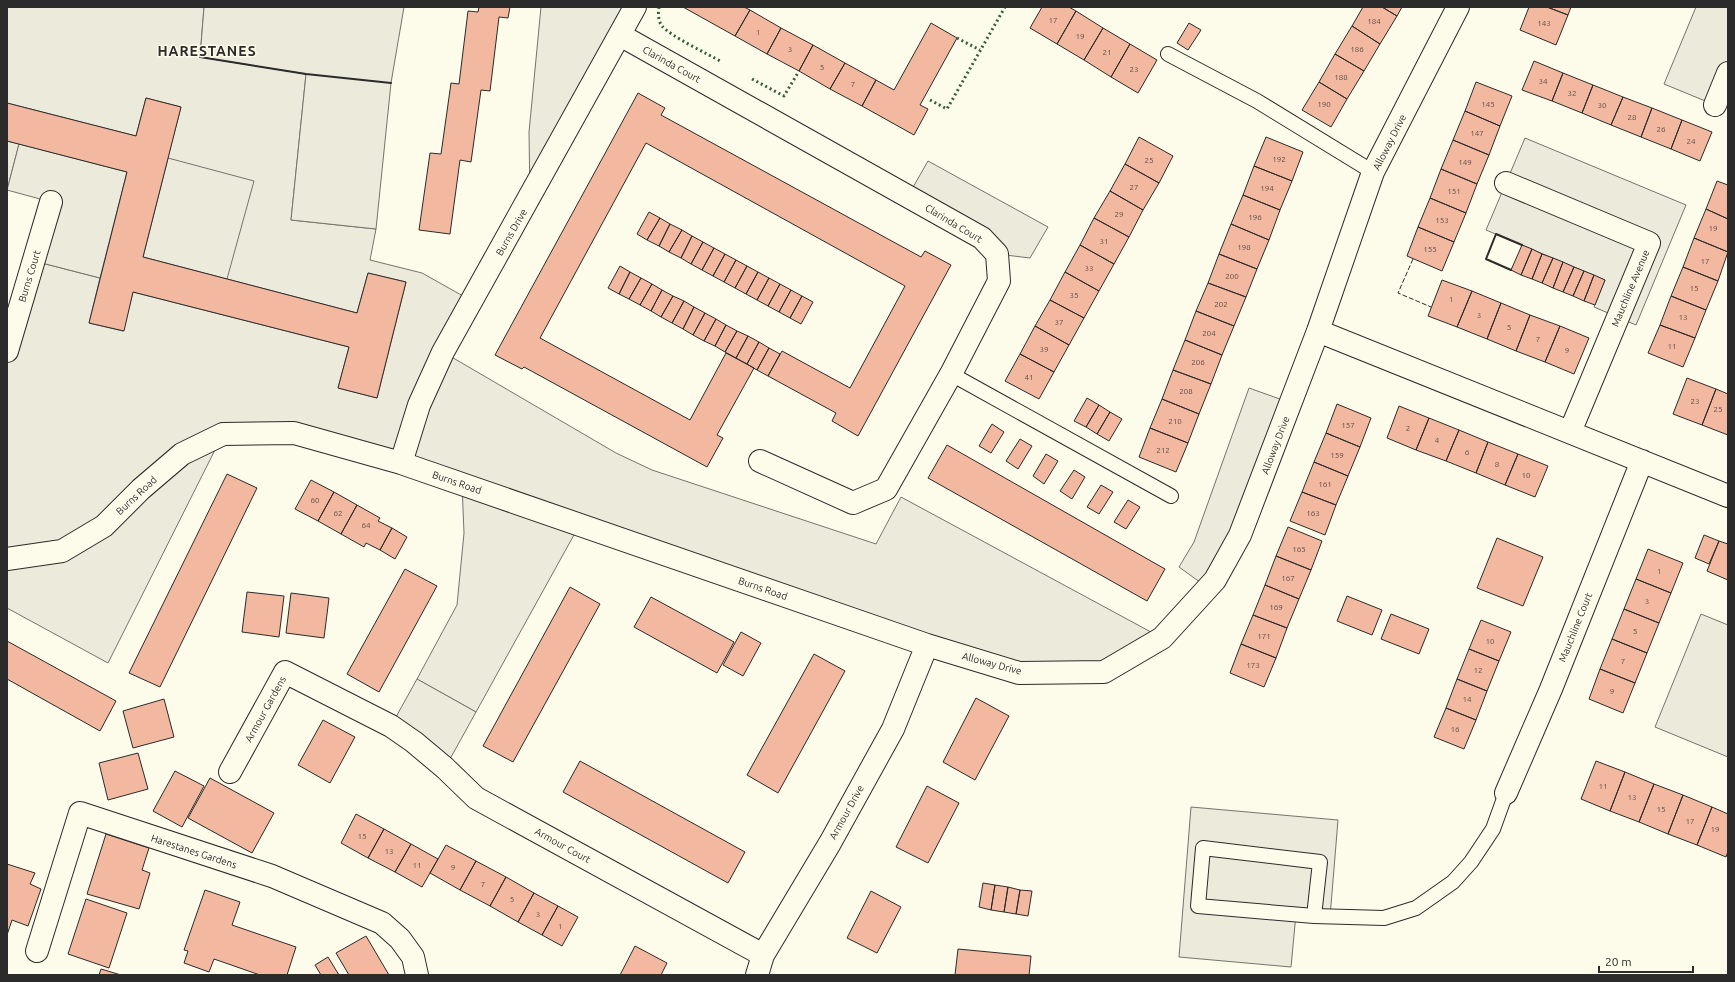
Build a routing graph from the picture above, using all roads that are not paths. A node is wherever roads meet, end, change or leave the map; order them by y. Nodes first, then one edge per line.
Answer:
1 (635, 7) edge
2 (1458, 7) edge
3 (620, 35) junction
4 (1168, 54) dead end
5 (1728, 73) edge
6 (1715, 105) dead end
7 (1373, 172) junction
8 (1506, 183) dead end
9 (51, 202) dead end
10 (1318, 331) junction
11 (7, 351) edge
12 (951, 374) junction
13 (1570, 432) junction
14 (760, 461) dead end
15 (1642, 461) junction
16 (401, 463) junction
17 (1171, 496) dead end
18 (1728, 496) edge
19 (7, 559) edge
20 (927, 645) junction
21 (375, 718) joint
22 (230, 772) dead end
23 (1506, 793) joint
24 (1314, 916) junction
25 (37, 951) dead end
26 (760, 965) edge
27 (417, 975) edge

1 - 3 street, Burns Drive
2 - 7 street, Alloway Drive
3 - 12 street, Clarinda Court
3 - 16 street, Burns Drive
4 - 7 lane
5 - 6 street
7 - 10 street, Alloway Drive
8 - 13 street, Mauchline Avenue
9 - 11 street, Burns Court
10 - 13 street
10 - 20 street, Alloway Drive
12 - 14 street, Clarinda Court
12 - 17 lane
13 - 15 street
15 - 18 street
15 - 23 street, Mauchline Court
16 - 19 street, Burns Road
16 - 20 street, Burns Road
20 - 26 street, Armour Drive
21 - 22 street, Armour Gardens
21 - 26 street, Armour Court
23 - 24 lane
24 - 24 lane
25 - 27 street, Harestanes Gardens

